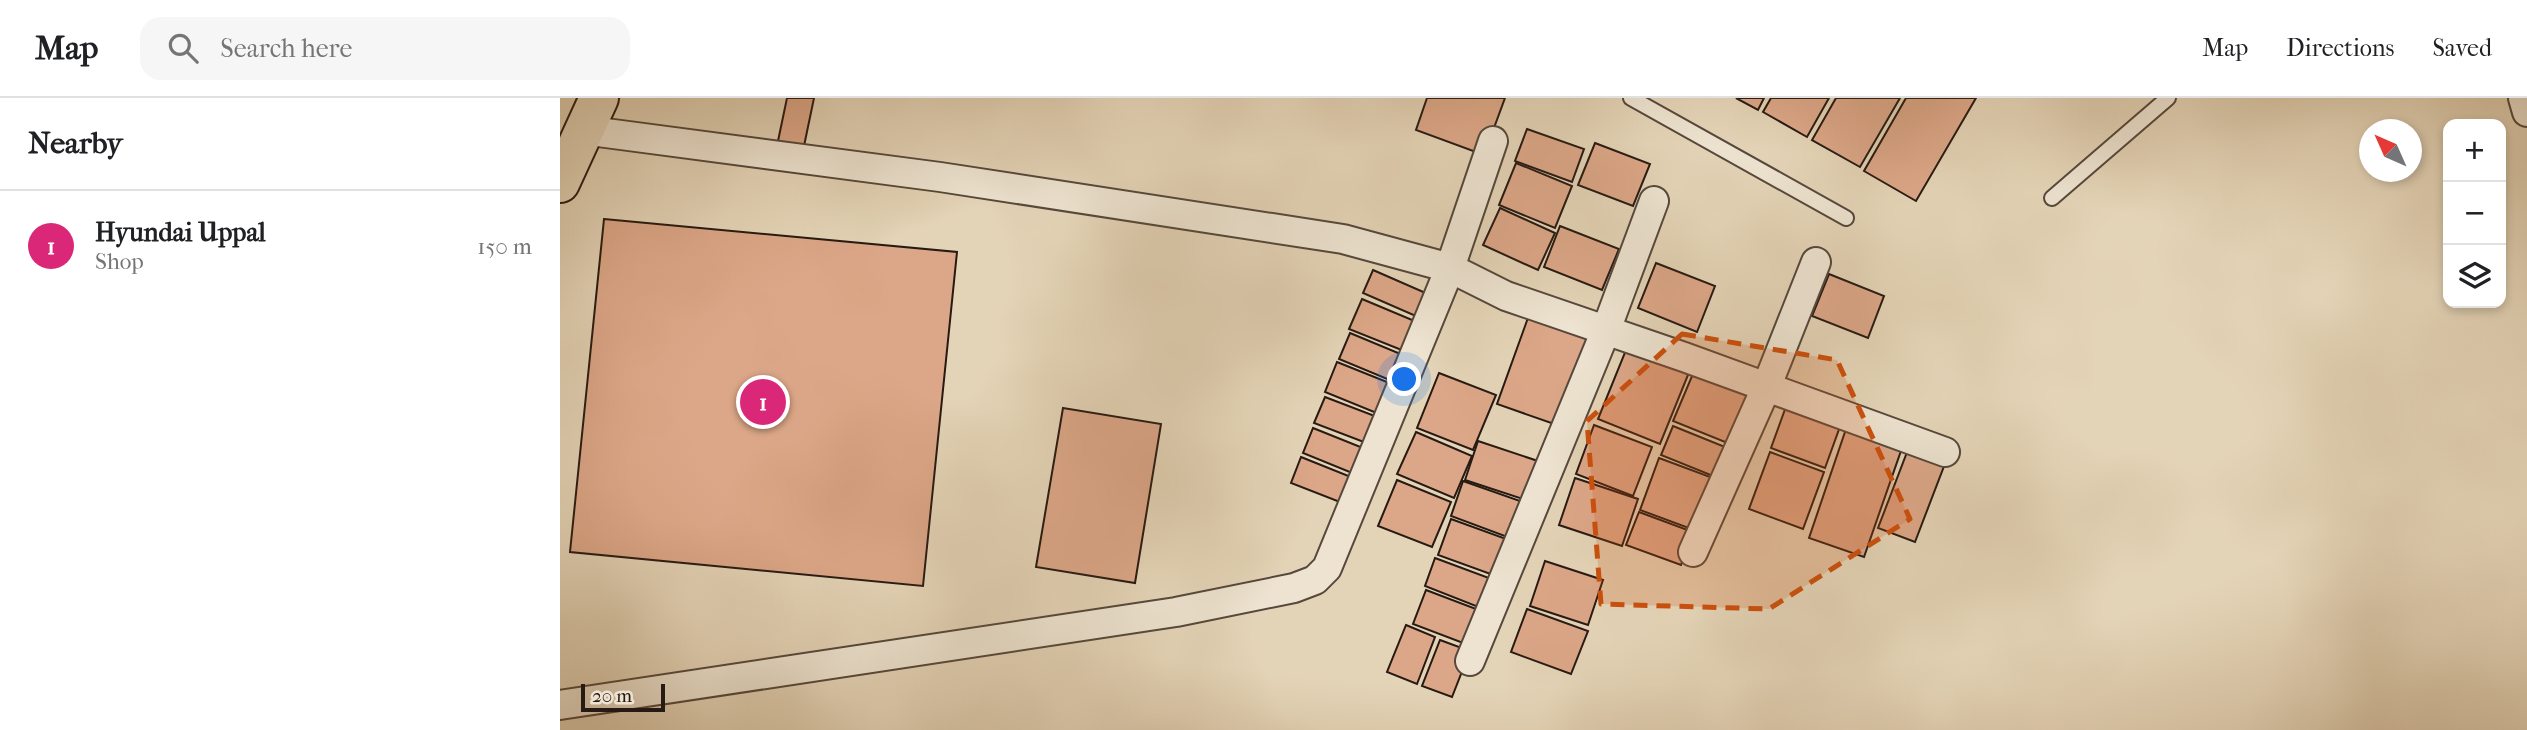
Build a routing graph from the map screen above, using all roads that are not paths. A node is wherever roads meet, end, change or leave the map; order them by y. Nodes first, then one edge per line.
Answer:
1 (1631, 98) edge
2 (2168, 98) edge
3 (2523, 98) edge
4 (2527, 112) edge
5 (591, 114) edge
6 (1493, 141) dead end
7 (560, 183) edge
8 (2052, 198) dead end
9 (1654, 201) dead end
10 (1846, 218) dead end
11 (1816, 262) dead end
12 (1450, 268) junction
13 (1606, 330) junction
14 (1766, 388) junction
15 (1945, 452) dead end
16 (1693, 552) dead end
17 (1470, 661) dead end
18 (560, 705) edge

1 - 10 lane
2 - 8 lane
3 - 4 street
5 - 7 highway
5 - 12 street
6 - 12 street
9 - 13 street
11 - 14 street
12 - 13 street
12 - 18 street
13 - 14 street
13 - 17 street
14 - 15 street
14 - 16 street

